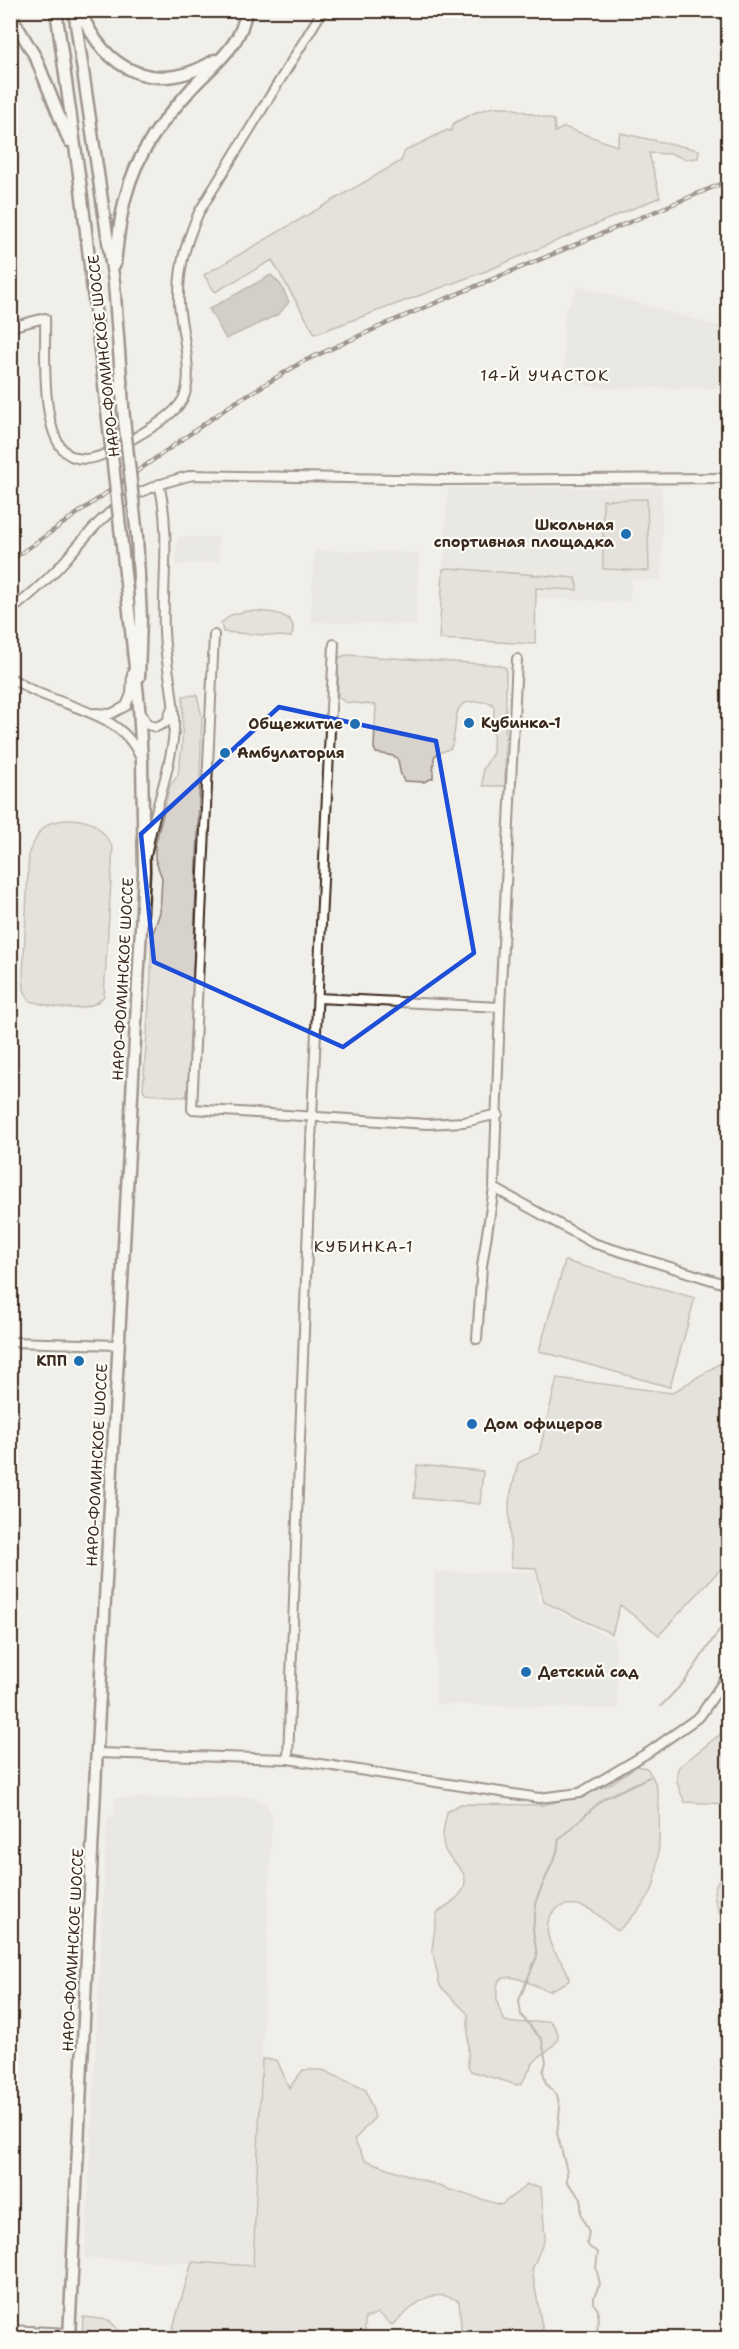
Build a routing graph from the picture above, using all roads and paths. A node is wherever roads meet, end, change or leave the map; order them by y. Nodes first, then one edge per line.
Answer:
1 (56, 10) edge
2 (74, 10) edge
3 (80, 10) edge
4 (246, 10) edge
5 (323, 10) edge
6 (10, 14) edge
7 (228, 52) junction
8 (78, 164) junction
9 (114, 282) junction
10 (10, 327) edge
11 (729, 478) edge
12 (159, 484) junction
13 (10, 611) edge
14 (214, 635) dead end
15 (334, 644) dead end
16 (517, 659) dead end
17 (133, 664) junction
18 (10, 677) edge
19 (172, 699) junction
20 (138, 704) junction
21 (90, 712) junction
22 (142, 762) junction
23 (144, 872) junction
24 (318, 998) junction
25 (500, 1007) junction
26 (498, 1114) junction
27 (312, 1117) junction
28 (494, 1188) junction
29 (729, 1285) edge
30 (477, 1339) dead end
31 (10, 1342) edge
32 (119, 1345) junction
33 (729, 1675) edge
34 (97, 1753) junction
35 (288, 1759) junction
36 (10, 2330) edge
37 (69, 2336) edge

1 - 8 main road, НАРО-ФОМИНСКОЕ ШОССЕ
2 - 9 main road, НАРО-ФОМИНСКОЕ ШОССЕ
3 - 7 main road
4 - 7 main road
5 - 10 street
6 - 8 main road
7 - 9 main road
8 - 17 main road, НАРО-ФОМИНСКОЕ ШОССЕ, bridge
9 - 20 main road, НАРО-ФОМИНСКОЕ ШОССЕ, bridge
11 - 12 street
12 - 13 street
12 - 19 street
14 - 27 street
15 - 24 street
16 - 25 street
17 - 20 main road, НАРО-ФОМИНСКОЕ ШОССЕ
17 - 21 street
18 - 21 street
19 - 20 street
19 - 23 street
20 - 22 main road, НАРО-ФОМИНСКОЕ ШОССЕ
21 - 22 street
22 - 23 main road, НАРО-ФОМИНСКОЕ ШОССЕ
23 - 32 main road, НАРО-ФОМИНСКОЕ ШОССЕ
24 - 25 street
24 - 27 street
25 - 26 street
26 - 27 street
26 - 28 street
27 - 35 street
28 - 29 street
28 - 30 street
31 - 32 street
32 - 34 main road, НАРО-ФОМИНСКОЕ ШОССЕ
33 - 35 street
34 - 35 street
34 - 37 main road, НАРО-ФОМИНСКОЕ ШОССЕ
36 - 37 street

